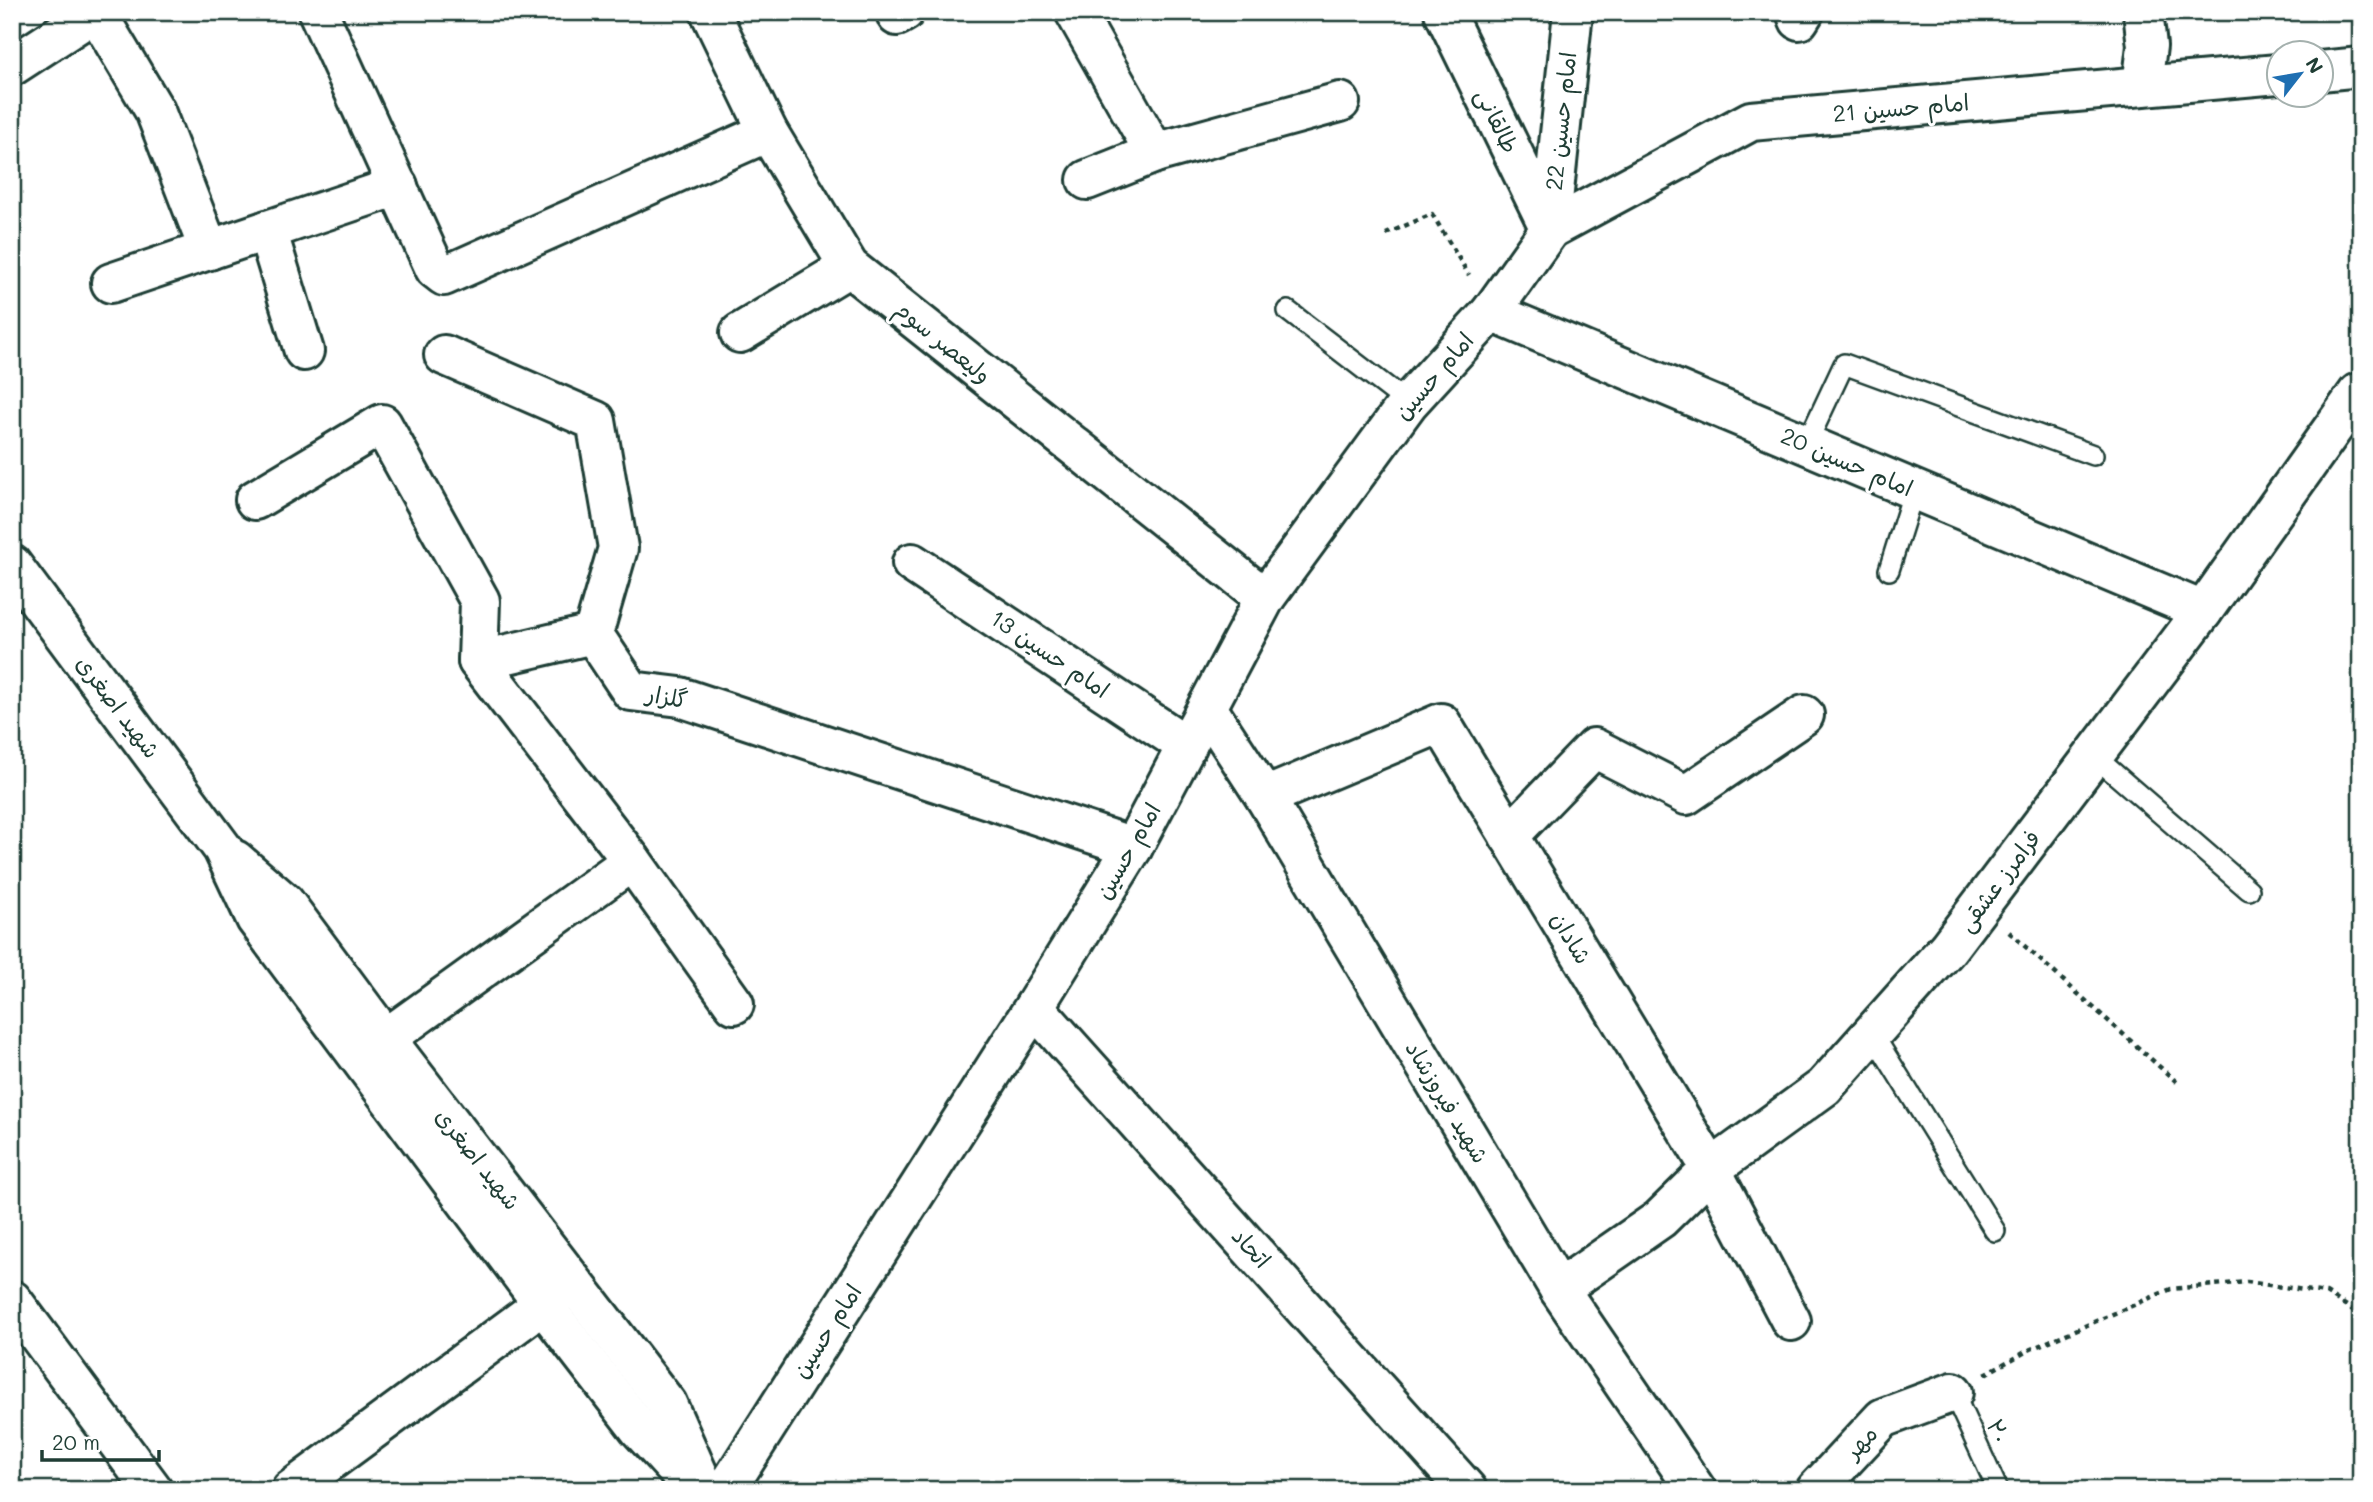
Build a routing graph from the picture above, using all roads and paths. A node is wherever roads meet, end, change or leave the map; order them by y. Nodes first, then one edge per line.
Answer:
1 (95, 12) edge
2 (318, 12) edge
3 (710, 12) edge
4 (1075, 12) edge
5 (1444, 12) edge
6 (1573, 12) edge
7 (1796, 12) edge
8 (1804, 12) edge
9 (2143, 12) edge
10 (12, 66) edge
11 (2361, 67) edge
12 (2334, 70) edge
13 (2264, 75) edge
14 (2142, 86) junction
15 (1340, 102) dead end
16 (768, 132) junction
17 (1155, 153) junction
18 (1087, 180) dead end
19 (398, 186) junction
20 (1550, 229) junction
21 (267, 230) junction
22 (1386, 234) dead end
23 (209, 250) junction
24 (849, 267) junction
25 (111, 283) dead end
26 (1288, 311) dead end
27 (1491, 312) junction
28 (740, 333) dead end
29 (304, 351) dead end
30 (444, 355) dead end
31 (2360, 391) edge
32 (1408, 403) junction
33 (1806, 445) junction
34 (2093, 455) dead end
35 (1914, 490) junction
36 (255, 500) dead end
37 (912, 563) dead end
38 (12, 565) edge
39 (1889, 570) dead end
40 (1265, 598) junction
41 (2203, 611) junction
42 (593, 634) junction
43 (478, 661) junction
44 (1207, 708) junction
45 (1804, 715) dead end
46 (1187, 746) junction
47 (2094, 756) junction
48 (1265, 797) junction
49 (1509, 836) junction
50 (1133, 847) junction
51 (632, 862) junction
52 (2249, 890) dead end
53 (1980, 906) junction
54 (734, 1004) dead end
55 (1034, 1007) junction
56 (1872, 1033) junction
57 (373, 1048) junction
58 (2180, 1085) dead end
59 (1711, 1168) junction
60 (1995, 1231) dead end
61 (573, 1282) junction
62 (1559, 1289) junction
63 (12, 1300) edge
64 (542, 1303) junction
65 (2361, 1315) edge
66 (1791, 1321) dead end
67 (1954, 1392) junction
68 (153, 1490) edge
69 (291, 1490) edge
70 (695, 1490) edge
71 (705, 1490) edge
72 (726, 1490) edge
73 (1467, 1490) edge
74 (1696, 1490) edge
75 (1816, 1490) edge
76 (1998, 1490) edge

1 - 10 street
1 - 23 street
2 - 19 street
3 - 16 street, ولیعصر سوم
4 - 17 street
5 - 20 street, طالقانی
6 - 20 street, امام حسین 22
7 - 8 street
9 - 14 street
11 - 12 street
13 - 14 street, امام حسین 21
14 - 20 street, امام حسین 21
15 - 17 street
16 - 19 street
16 - 24 street, ولیعصر سوم
17 - 18 street
19 - 21 street
20 - 27 street, امام حسین
21 - 23 street
21 - 29 street
22 - 27 path
23 - 25 street
24 - 28 street
24 - 40 street, ولیعصر سوم
26 - 32 lane
27 - 32 street, امام حسین
27 - 33 street, امام حسین 20
30 - 42 street
31 - 41 street, فرامرز عشقی
32 - 40 street, امام حسین
33 - 34 lane
33 - 35 street, امام حسین 20
35 - 39 lane
35 - 41 street, امام حسین 20
36 - 43 street
37 - 46 street, امام حسین 13
38 - 57 street, شهید اصغری
40 - 44 street, امام حسین
41 - 47 street, فرامرز عشقی
42 - 43 street
42 - 50 street, گلزار
43 - 51 street
44 - 46 street, امام حسین
44 - 48 street, شهید فیروزشاد
45 - 49 street
46 - 50 street, امام حسین
47 - 52 lane
47 - 53 street, فرامرز عشقی
48 - 49 street, شادان
48 - 62 street, شهید فیروزشاد
49 - 59 street, شادان
50 - 55 street, امام حسین
51 - 54 street
51 - 57 street
53 - 56 street, فرامرز عشقی
53 - 58 path
55 - 72 street, امام حسین
55 - 73 street, اتحاد
56 - 59 street, فرامرز عشقی
56 - 60 lane
57 - 61 street, شهید اصغری
57 - 64 street, شهید اصغری
59 - 62 street, فرامرز عشقی
59 - 66 street, شادان
61 - 64 street
61 - 71 street, شهید اصغری
62 - 74 street, شهید فیروزشاد
63 - 68 street
64 - 69 street
64 - 70 street, شهید اصغری
65 - 67 path
67 - 75 street, مهر
67 - 76 lane, ۲۰

